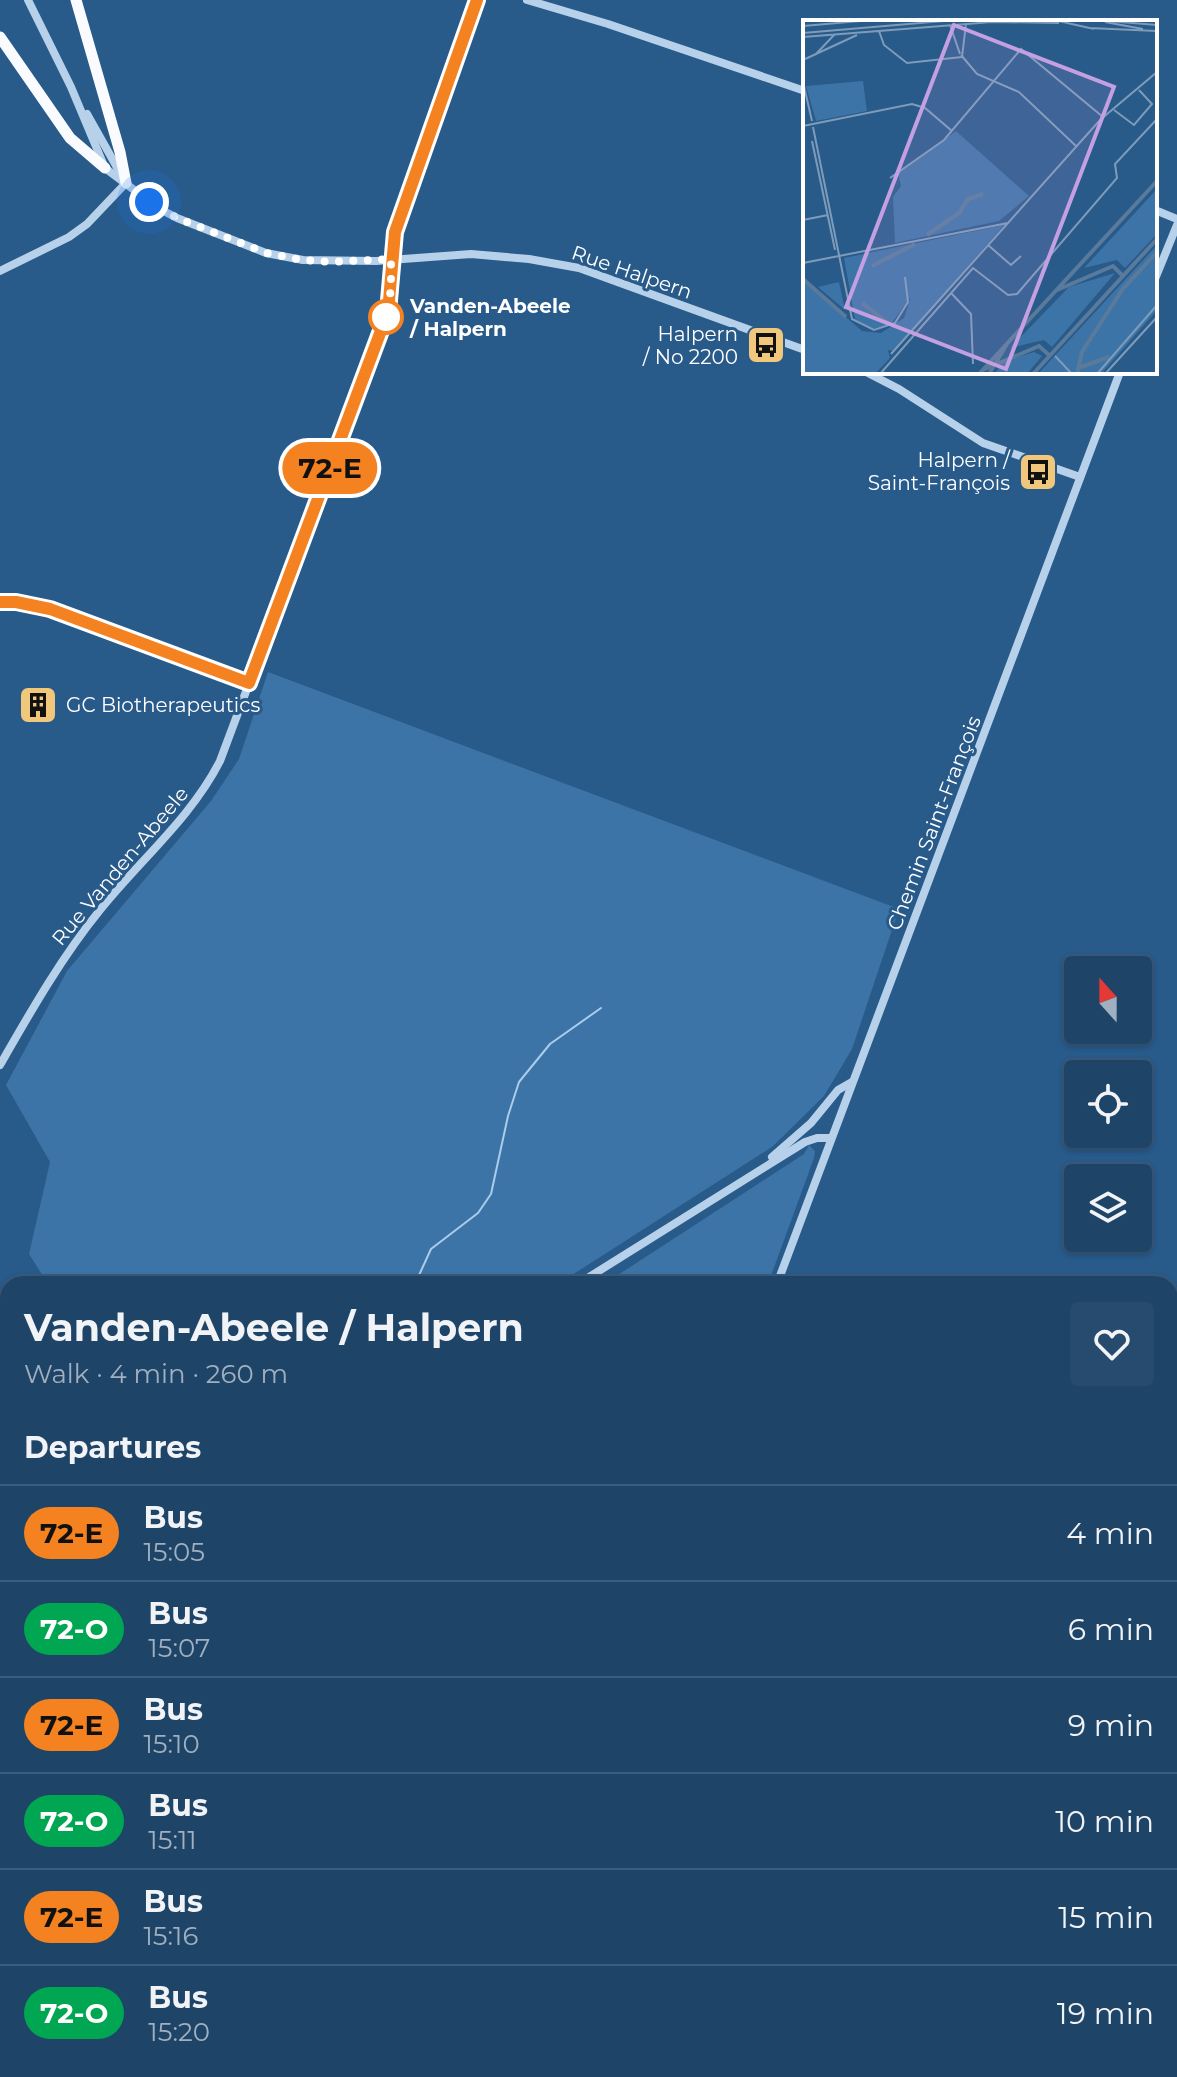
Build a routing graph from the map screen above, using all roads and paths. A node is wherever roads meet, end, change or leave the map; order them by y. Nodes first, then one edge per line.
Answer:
1 (76, 0) edge
2 (477, 0) edge
3 (527, 0) edge
4 (29, 2) edge
5 (0, 37) edge
6 (71, 87) junction
7 (803, 90) edge
8 (105, 168) junction
9 (126, 183) junction
10 (1157, 211) edge
11 (1177, 219) edge
12 (1177, 225) edge
13 (391, 259) junction
14 (0, 271) edge
15 (1157, 274) edge
16 (803, 349) edge
17 (870, 374) edge
18 (1119, 374) edge
19 (1080, 477) junction
20 (0, 602) edge
21 (249, 683) junction
22 (0, 1065) edge
23 (853, 1082) junction
24 (831, 1138) junction
25 (758, 1169) junction
26 (591, 1276) edge
27 (780, 1276) edge

1 - 9 main road
2 - 13 street, Rue Vanden-Abeele
3 - 7 street
4 - 6 street, Rue Halpern
5 - 8 main road
6 - 8 street, Rue Halpern
6 - 9 street, Rue Halpern
8 - 9 street, Rue Halpern
9 - 13 street, Rue Halpern
9 - 14 street
10 - 11 street
12 - 15 street
13 - 16 street, Rue Halpern
13 - 21 street, Rue Vanden-Abeele
17 - 19 street
18 - 19 street, Chemin Saint-François
19 - 23 street, Chemin Saint-François
20 - 21 street
21 - 22 street, Rue Vanden-Abeele
23 - 24 street, Chemin Saint-François
23 - 25 street
24 - 25 street
24 - 27 street, Chemin Saint-François
25 - 26 street

